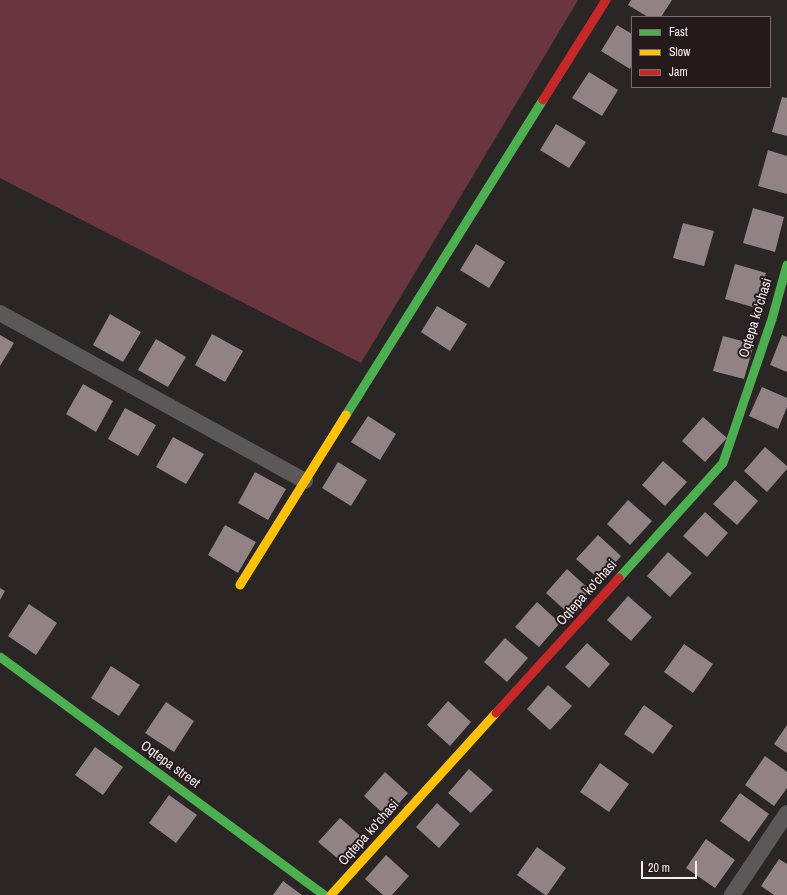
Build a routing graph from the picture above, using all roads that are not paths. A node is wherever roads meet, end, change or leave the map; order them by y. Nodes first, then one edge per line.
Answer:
1 (606, 0) edge
2 (787, 265) edge
3 (0, 313) edge
4 (305, 481) junction
5 (240, 585) dead end
6 (0, 657) edge
7 (787, 813) edge
8 (324, 895) edge
9 (331, 895) edge
10 (732, 895) edge

1 - 4 street
2 - 9 street, Oqtepa ko'chasi
3 - 4 street
4 - 5 street
6 - 8 street, Oqtepa street
7 - 10 street

